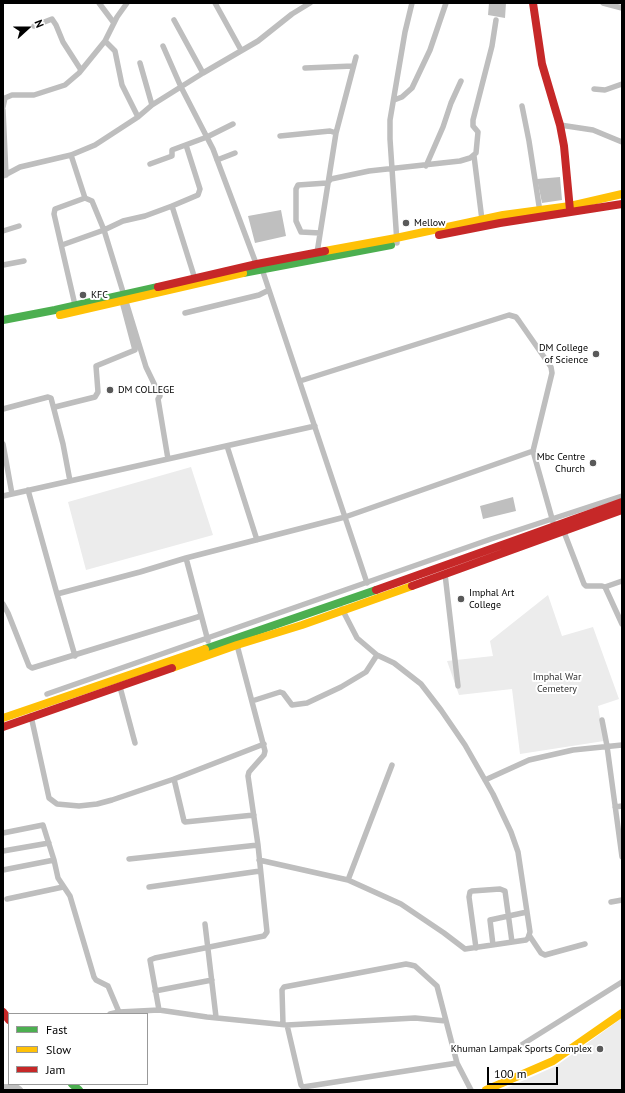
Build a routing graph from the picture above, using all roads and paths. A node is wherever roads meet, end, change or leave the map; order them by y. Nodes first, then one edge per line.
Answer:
1 (99, 3) edge
2 (127, 3) edge
3 (215, 3) edge
4 (310, 3) edge
5 (412, 3) edge
6 (446, 3) edge
7 (533, 3) edge
8 (603, 3) edge
9 (622, 8) edge
10 (174, 20) dead end
11 (496, 20) dead end
12 (114, 22) junction
13 (34, 26) dead end
14 (105, 41) junction
15 (163, 46) dead end
16 (241, 50) junction
17 (356, 57) dead end
18 (140, 62) dead end
19 (353, 66) junction
20 (305, 68) dead end
21 (81, 70) junction
22 (203, 73) junction
23 (461, 81) dead end
24 (622, 84) edge
25 (181, 87) junction
26 (594, 89) dead end
27 (394, 100) junction
28 (152, 105) junction
29 (522, 106) dead end
30 (3, 107) edge
31 (3, 110) edge
32 (138, 117) junction
33 (233, 124) dead end
34 (560, 125) junction
35 (336, 132) junction
36 (280, 136) dead end
37 (207, 137) junction
38 (622, 142) edge
39 (186, 145) junction
40 (235, 153) dead end
41 (71, 155) junction
42 (474, 156) junction
43 (217, 160) junction
44 (150, 164) dead end
45 (426, 166) junction
46 (392, 169) junction
47 (4, 175) edge
48 (327, 183) junction
49 (622, 194) edge
50 (85, 198) junction
51 (622, 204) edge
52 (172, 206) junction
53 (570, 209) junction
54 (540, 213) junction
55 (482, 220) junction
56 (19, 226) dead end
57 (104, 230) junction
58 (3, 231) edge
59 (320, 233) junction
60 (396, 241) junction
61 (62, 245) junction
62 (317, 253) junction
63 (24, 261) dead end
64 (3, 265) edge
65 (259, 268) junction
66 (195, 279) junction
67 (269, 290) junction
68 (124, 298) junction
69 (75, 305) junction
70 (185, 313) dead end
71 (32, 318) junction
72 (3, 320) edge
73 (3, 325) edge
74 (300, 381) junction
75 (54, 407) junction
76 (3, 408) edge
77 (315, 426) junction
78 (3, 444) edge
79 (226, 446) junction
80 (533, 451) junction
81 (168, 459) junction
82 (70, 481) junction
83 (28, 490) junction
84 (12, 494) junction
85 (3, 496) edge
86 (622, 496) edge
87 (622, 502) edge
88 (622, 510) edge
89 (345, 517) junction
90 (553, 522) junction
91 (564, 532) junction
92 (258, 540) junction
93 (186, 558) junction
94 (446, 574) junction
95 (622, 581) edge
96 (367, 583) junction
97 (604, 587) junction
98 (57, 594) junction
99 (3, 604) edge
100 (341, 606) junction
101 (622, 608) edge
102 (615, 610) junction
103 (201, 616) junction
104 (622, 624) edge
105 (207, 638) junction
106 (237, 645) junction
107 (209, 647) junction
108 (377, 655) junction
109 (75, 656) junction
110 (154, 670) junction
111 (458, 686) dead end
112 (120, 687) junction
113 (46, 694) dead end
114 (252, 700) junction
115 (3, 716) edge
116 (31, 716) junction
117 (602, 720) dead end
118 (3, 727) edge
119 (135, 744) dead end
120 (264, 744) junction
121 (622, 745) edge
122 (607, 746) junction
123 (392, 765) dead end
124 (174, 780) junction
125 (485, 780) junction
126 (622, 806) edge
127 (615, 807) junction
128 (254, 815) junction
129 (3, 833) edge
130 (49, 843) junction
131 (258, 844) junction
132 (3, 851) edge
133 (622, 858) edge
134 (129, 859) dead end
135 (54, 860) junction
136 (259, 860) junction
137 (3, 870) edge
138 (260, 871) junction
139 (348, 880) junction
140 (63, 887) junction
141 (149, 887) dead end
142 (7, 899) dead end
143 (622, 900) edge
144 (610, 902) dead end
145 (527, 912) junction
146 (508, 916) junction
147 (205, 924) dead end
148 (529, 935) junction
149 (512, 942) junction
150 (585, 944) dead end
151 (493, 945) junction
152 (208, 947) junction
153 (476, 948) junction
154 (212, 980) junction
155 (622, 982) edge
156 (155, 991) junction
157 (159, 1010) junction
158 (119, 1012) junction
159 (114, 1013) edge
160 (622, 1013) edge
161 (216, 1017) junction
162 (446, 1021) junction
163 (285, 1025) junction
164 (515, 1049) dead end
165 (457, 1062) junction
166 (471, 1090) edge
167 (486, 1090) edge

1 - 12 street
2 - 12 street
3 - 16 street
4 - 16 street
5 - 27 street
6 - 27 street
7 - 34 main road
8 - 9 street
10 - 22 street
11 - 42 street
12 - 14 street
13 - 21 street
14 - 21 street
14 - 32 street
15 - 25 street
16 - 22 street
17 - 19 street
18 - 28 street
19 - 20 street
19 - 35 street
21 - 30 street
22 - 25 street
23 - 45 street
24 - 26 street
25 - 28 street
25 - 37 street
27 - 46 street
28 - 32 street
29 - 54 street
31 - 47 street
32 - 41 street
33 - 37 street
34 - 38 street
34 - 53 main road
35 - 36 street
35 - 48 street
37 - 39 street
37 - 43 street
39 - 44 street
39 - 52 street
40 - 43 street
41 - 47 street
41 - 50 street
42 - 45 street
42 - 55 street
43 - 65 street
45 - 46 street
46 - 48 street
46 - 60 street
48 - 59 street
48 - 59 street
49 - 53 main road
50 - 57 street
50 - 61 street
51 - 53 main road
52 - 57 street
52 - 66 street
53 - 54 main road
54 - 55 main road
54 - 60 main road
55 - 60 main road
56 - 58 street
57 - 61 street
57 - 68 street
59 - 62 street
60 - 62 main road
60 - 65 main road
61 - 69 street
62 - 65 main road
63 - 64 street
65 - 66 main road
65 - 67 street
65 - 68 main road
66 - 68 main road
67 - 70 street
67 - 74 street
68 - 69 main road
68 - 71 main road
68 - 75 street
68 - 81 street
69 - 71 main road
71 - 72 main road
71 - 73 main road
74 - 77 street
74 - 80 street
75 - 76 street
75 - 82 street
77 - 79 street
77 - 89 street
78 - 84 street
79 - 81 street
79 - 92 street
80 - 89 street
80 - 90 street
81 - 82 street
82 - 83 street
83 - 84 street
83 - 98 street
84 - 85 street
86 - 90 street
87 - 90 main road
88 - 91 main road
89 - 92 street
89 - 96 street
90 - 96 street
90 - 100 main road
91 - 94 main road
91 - 97 street
92 - 93 street
93 - 98 street
93 - 103 street
94 - 100 main road
94 - 111 street
95 - 97 street
96 - 105 street
97 - 102 street
98 - 109 street
99 - 109 street
100 - 106 main road
100 - 107 main road
100 - 108 street
101 - 102 street
102 - 104 street
103 - 105 street
103 - 109 street
105 - 107 street
105 - 113 street
106 - 110 main road
106 - 114 street
107 - 110 main road
108 - 114 street
108 - 125 street
110 - 112 main road
110 - 115 main road
112 - 116 main road
112 - 119 street
114 - 120 street
116 - 118 main road
116 - 124 street
117 - 122 street
120 - 124 street
120 - 128 street
121 - 122 street
122 - 125 street
122 - 127 street
123 - 139 street
124 - 128 street
125 - 145 street
126 - 127 street
127 - 133 street
128 - 131 street
129 - 130 street
130 - 132 street
130 - 135 street
131 - 134 street
131 - 136 street
135 - 137 street
135 - 140 street
136 - 138 street
136 - 139 street
138 - 141 street
138 - 152 street
139 - 153 street
140 - 142 street
140 - 158 street
143 - 144 street
145 - 146 street
145 - 148 street
146 - 149 street
146 - 151 street
146 - 153 street
147 - 152 street
148 - 149 street
148 - 150 street
149 - 151 street
151 - 153 street
152 - 154 street
152 - 156 street
154 - 156 street
154 - 161 street
155 - 164 street
156 - 157 street
157 - 158 street
157 - 161 street
158 - 159 street
160 - 167 main road
161 - 163 street
162 - 163 street
162 - 163 street
162 - 165 street
163 - 165 street
165 - 166 street

